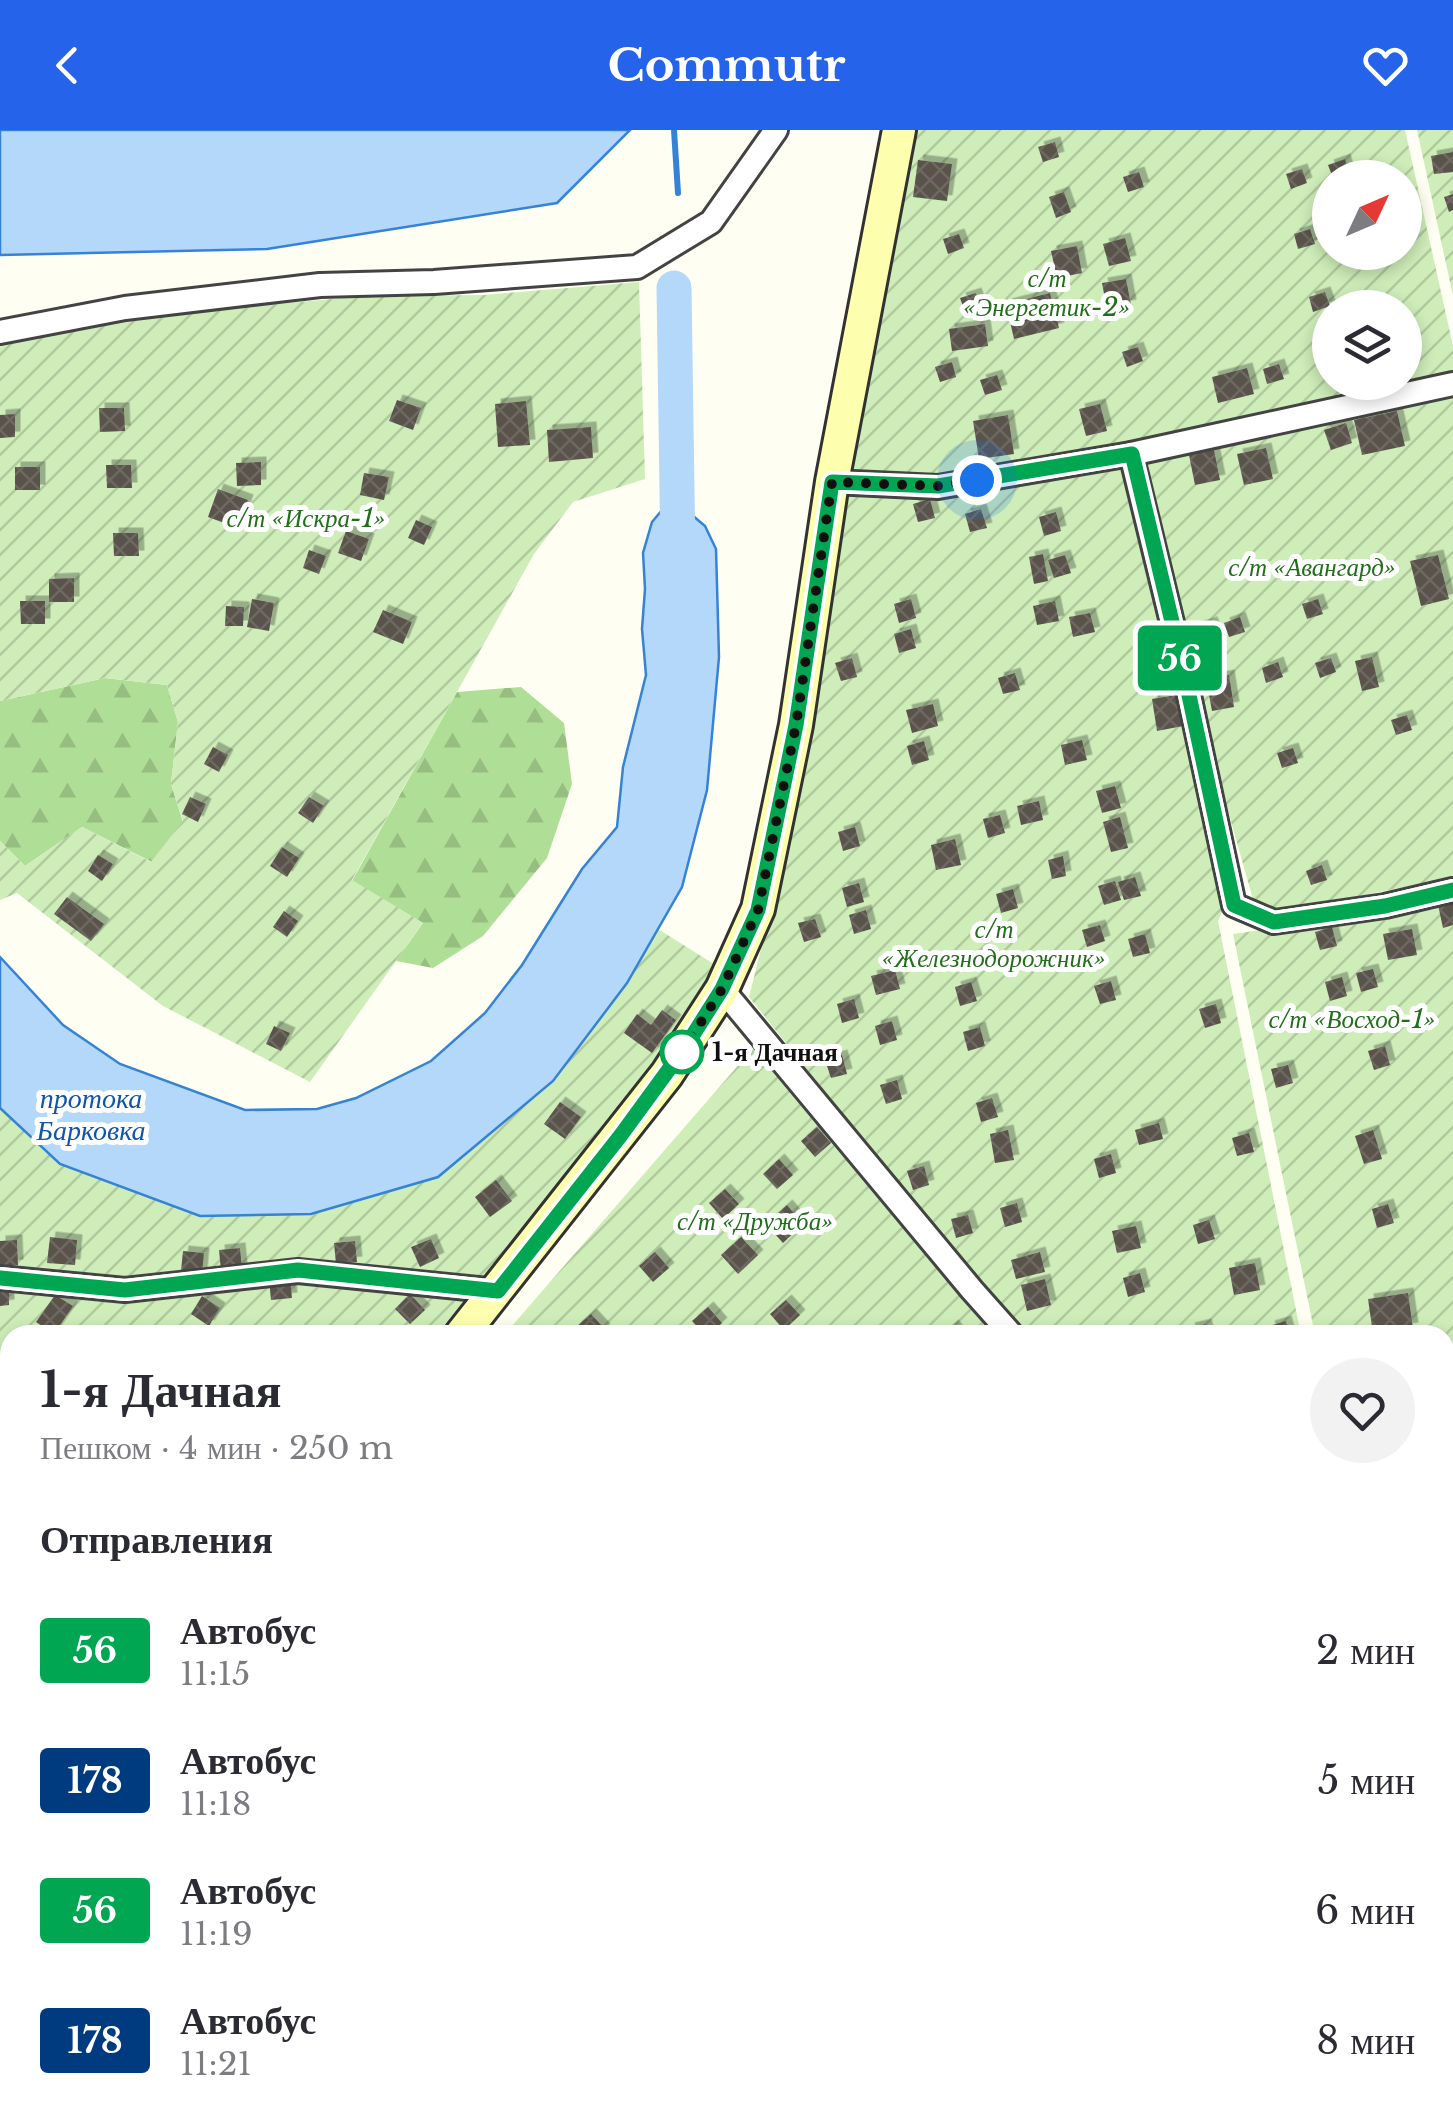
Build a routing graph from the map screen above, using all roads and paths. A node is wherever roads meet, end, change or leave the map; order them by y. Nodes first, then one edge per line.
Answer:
1 (776, 130) edge
2 (900, 130) edge
3 (0, 332) edge
4 (1453, 384) edge
5 (1132, 454) junction
6 (832, 482) junction
7 (1453, 890) edge
8 (722, 989) junction
9 (0, 1278) edge
10 (498, 1291) junction
11 (469, 1325) edge
12 (1003, 1325) edge

1 - 3 street
2 - 6 main road
4 - 5 street
5 - 6 street
5 - 7 street
6 - 8 main road
8 - 10 main road
8 - 12 street
9 - 10 street
10 - 11 main road

